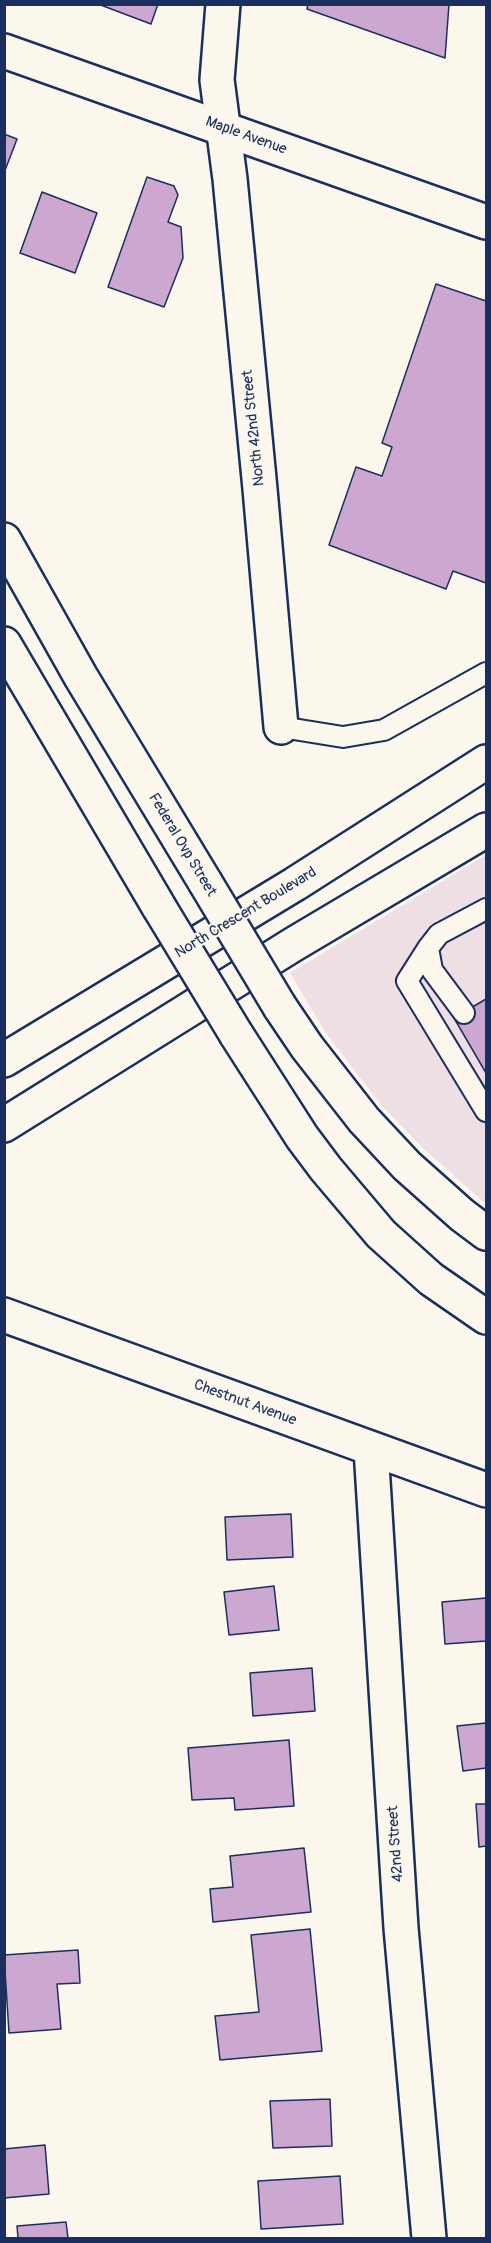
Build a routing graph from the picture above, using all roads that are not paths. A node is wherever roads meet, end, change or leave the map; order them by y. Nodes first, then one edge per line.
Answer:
1 (223, 4) edge
2 (4, 51) edge
3 (224, 129) junction
4 (486, 222) edge
5 (4, 540) edge
6 (4, 644) edge
7 (486, 673) edge
8 (280, 727) joint
9 (486, 762) edge
10 (486, 830) edge
11 (481, 916) edge
12 (429, 948) junction
13 (464, 1013) dead end
14 (4, 1060) edge
15 (486, 1111) edge
16 (4, 1125) edge
17 (486, 1233) edge
18 (4, 1315) edge
19 (486, 1317) edge
20 (371, 1449) junction
21 (486, 1490) edge
22 (429, 2238) edge

1 - 3 main road, North 42nd Street
2 - 3 main road, Maple Avenue
3 - 4 main road, Maple Avenue
3 - 8 main road, North 42nd Street
5 - 17 main road, Federal Ovp Street, bridge
6 - 19 main road, bridge
7 - 8 lane
9 - 14 main road, North Crescent Boulevard
10 - 16 main road
11 - 12 lane
12 - 13 lane
12 - 15 lane
18 - 20 main road, Chestnut Avenue
20 - 21 main road, Chestnut Avenue
20 - 22 main road, 42nd Street

